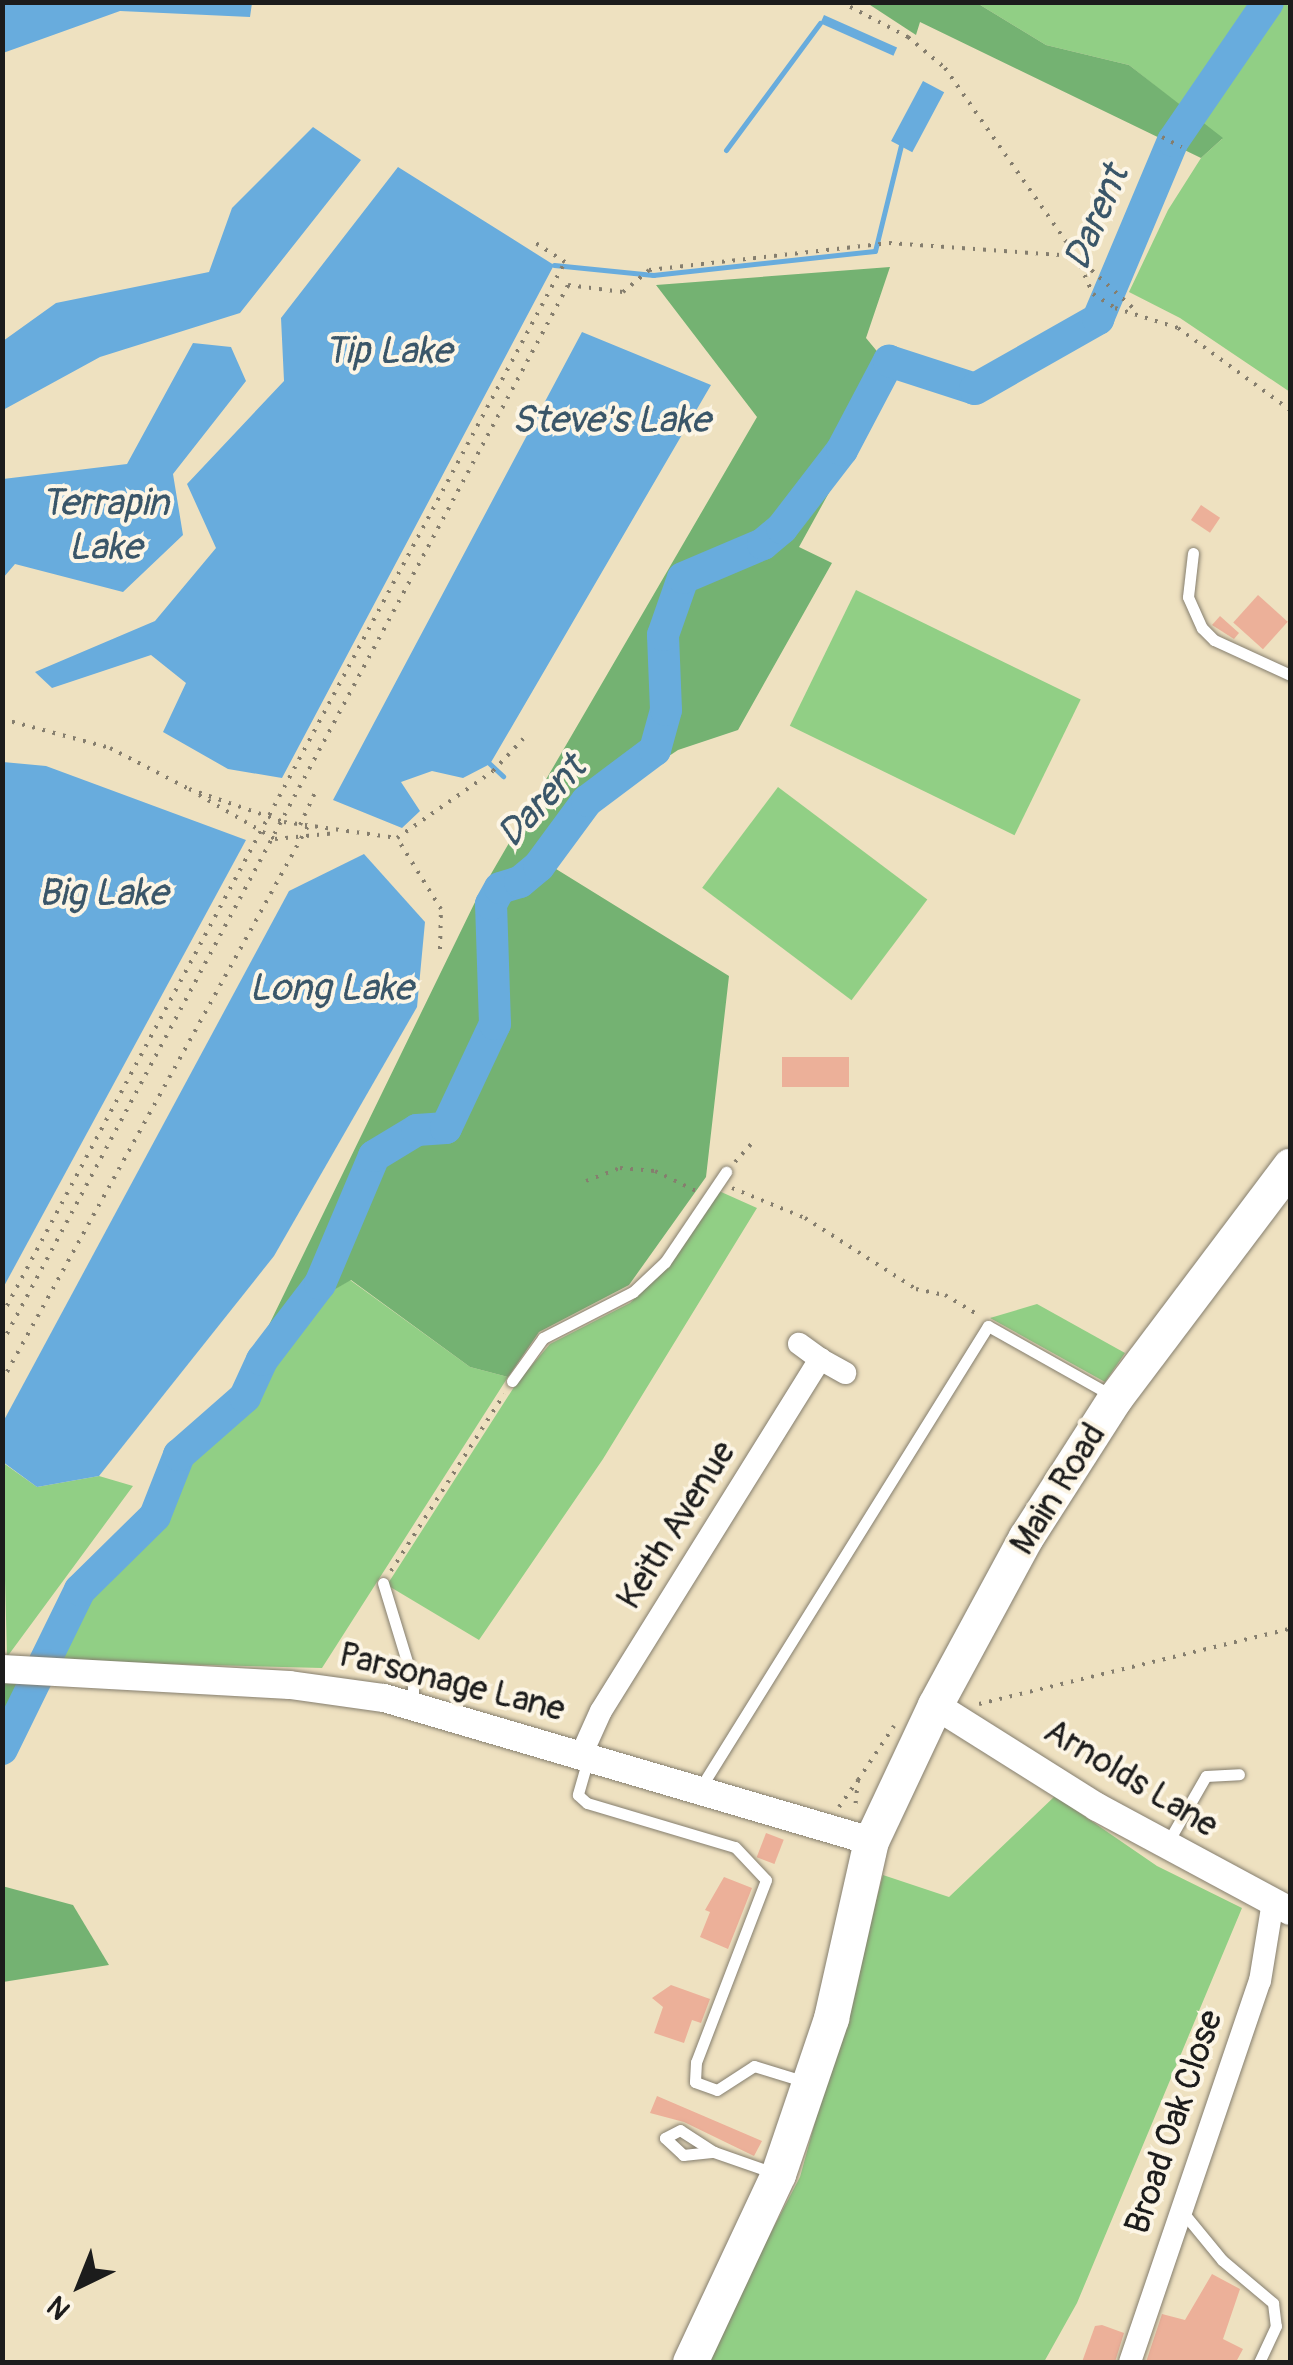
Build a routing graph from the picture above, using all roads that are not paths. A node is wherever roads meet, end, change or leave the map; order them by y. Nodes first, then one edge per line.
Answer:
1 (1193, 553) dead end
2 (1290, 675) edge
3 (1290, 1166) edge
4 (722, 1177) road end
5 (798, 1344) dead end
6 (820, 1359) junction
7 (844, 1372) dead end
8 (512, 1381) road end
9 (1115, 1398) junction
10 (383, 1583) road end
11 (4, 1669) edge
12 (412, 1705) junction
13 (935, 1705) junction
14 (585, 1754) junction
15 (1239, 1774) dead end
16 (700, 1787) junction
17 (871, 1841) junction
18 (1166, 1846) junction
19 (1282, 1906) edge
20 (812, 2084) junction
21 (714, 2152) dead end
22 (778, 2174) junction
23 (1181, 2210) junction
24 (690, 2362) edge
25 (1130, 2362) edge
26 (1258, 2362) edge

1 - 2 lane
3 - 9 main road, Main Road
4 - 8 lane
5 - 6 street
6 - 7 street
6 - 14 street, Keith Avenue
9 - 13 main road, Main Road
9 - 16 lane
10 - 12 lane
11 - 12 street, Parsonage Lane
12 - 14 street, Parsonage Lane
13 - 17 main road, Main Road
13 - 18 street, Arnolds Lane
14 - 16 street, Parsonage Lane
14 - 20 lane
15 - 18 lane
16 - 17 street, Parsonage Lane
17 - 20 main road, Main Road
18 - 19 street, Arnolds Lane
19 - 23 street, Broad Oak Close
20 - 22 main road, Main Road
21 - 22 lane
22 - 24 main road, Main Road
23 - 25 street, Broad Oak Close
23 - 26 lane

